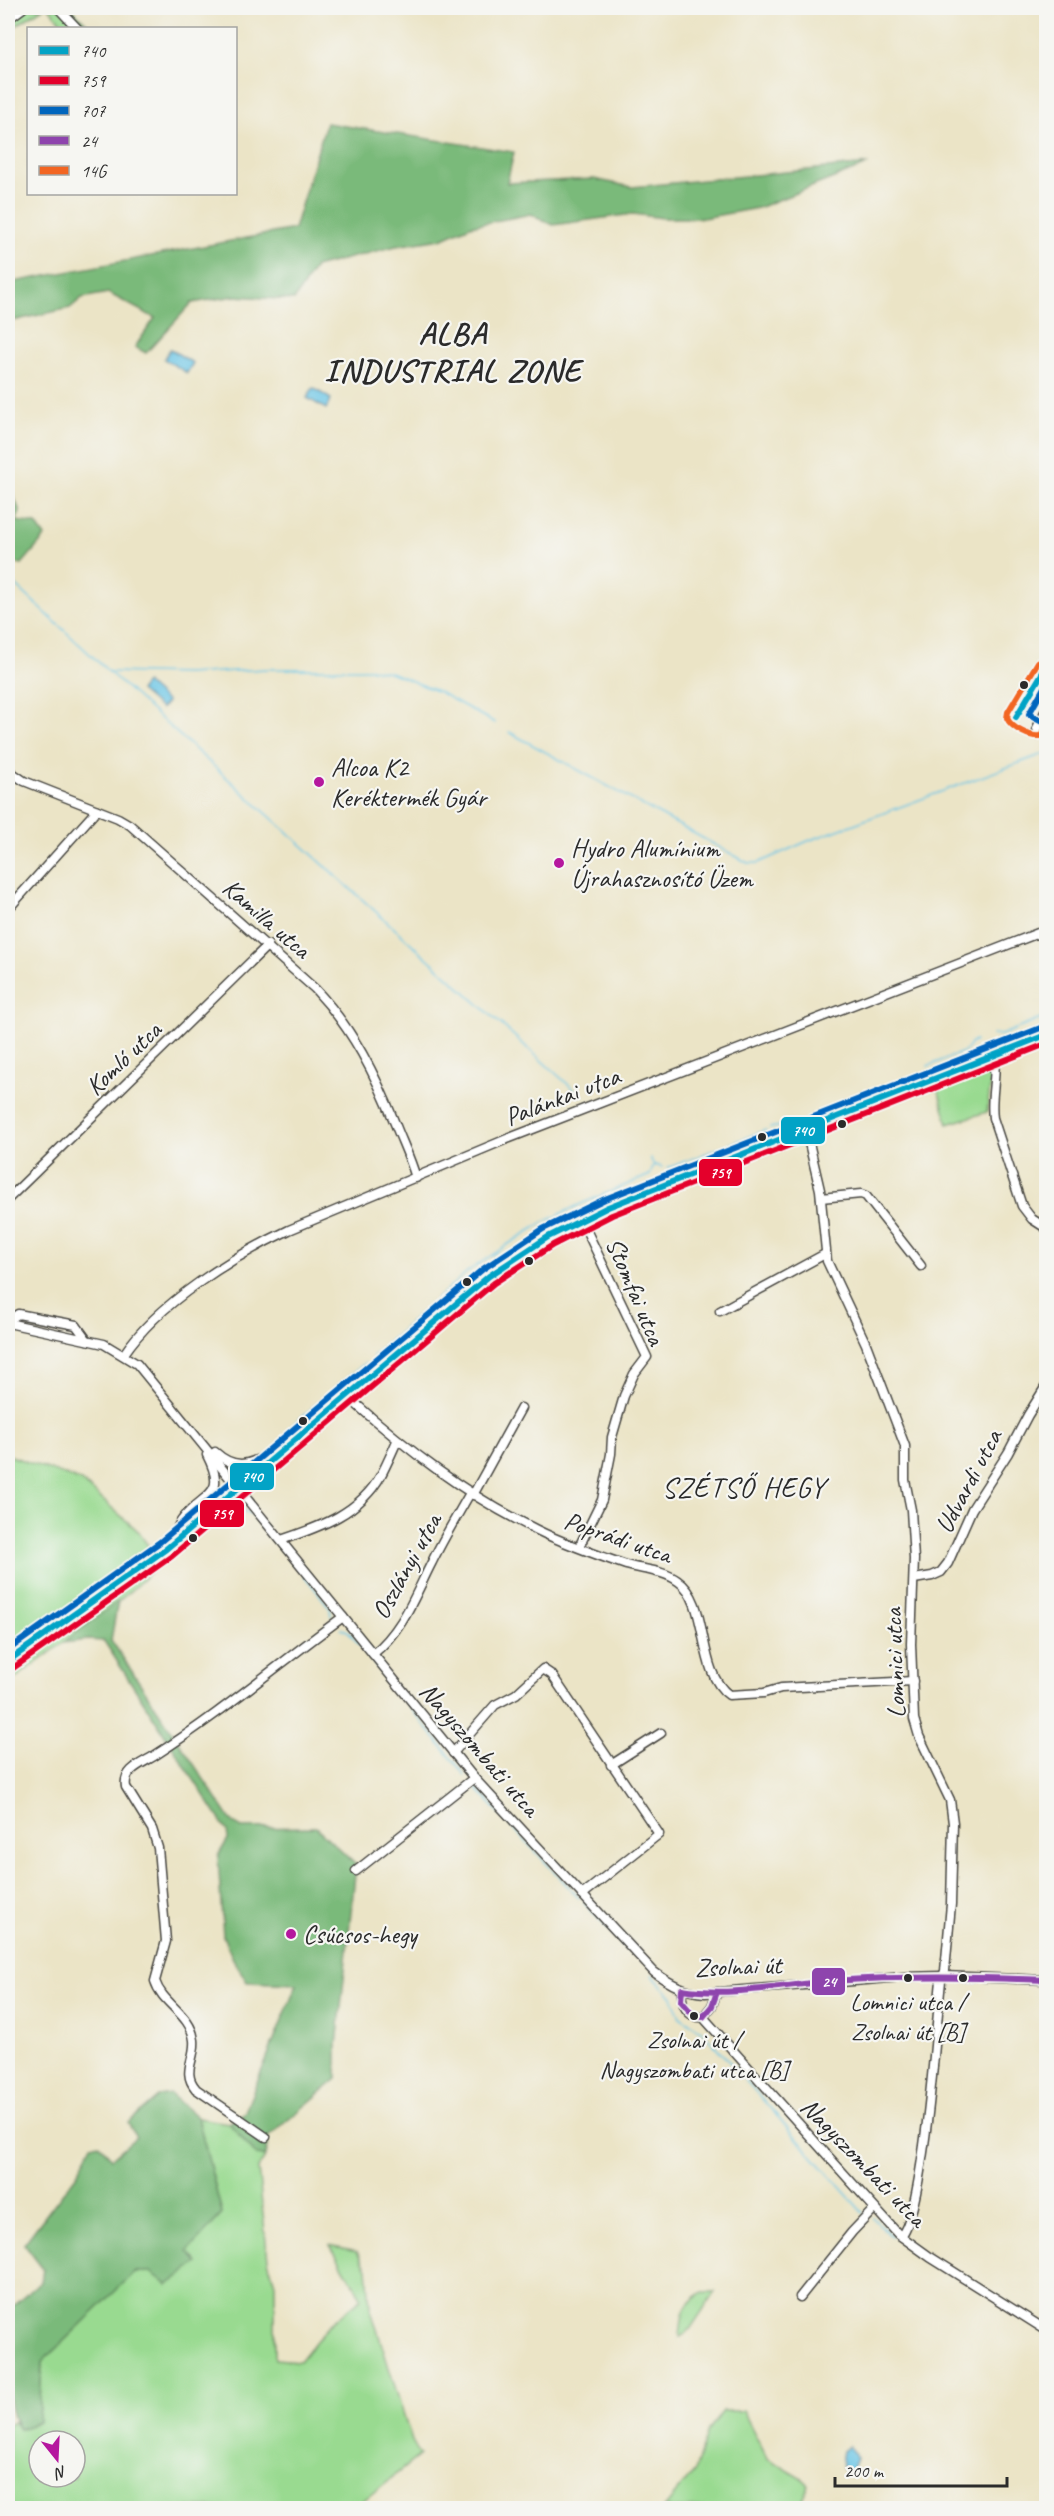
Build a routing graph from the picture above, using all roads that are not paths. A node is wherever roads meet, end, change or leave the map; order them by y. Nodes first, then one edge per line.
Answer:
1 (23, 8) edge
2 (58, 8) edge
3 (8, 19) edge
4 (76, 27) edge
5 (1047, 710) edge
6 (1047, 733) edge
7 (8, 770) edge
8 (97, 810) junction
9 (8, 909) edge
10 (1047, 930) edge
11 (268, 945) junction
12 (1047, 1035) edge
13 (994, 1056) junction
14 (807, 1130) junction
15 (416, 1178) junction
16 (821, 1198) junction
17 (8, 1199) edge
18 (581, 1219) junction
19 (1047, 1227) edge
20 (825, 1254) junction
21 (921, 1266) dead end
22 (720, 1311) dead end
23 (8, 1322) edge
24 (124, 1354) junction
25 (1047, 1386) edge
26 (348, 1397) junction
27 (521, 1408) dead end
28 (296, 1440) junction
29 (200, 1441) junction
30 (397, 1441) junction
31 (238, 1488) junction
32 (471, 1494) junction
33 (281, 1540) junction
34 (168, 1547) junction
35 (579, 1547) junction
36 (914, 1579) junction
37 (343, 1617) junction
38 (373, 1654) junction
39 (8, 1661) edge
40 (913, 1681) junction
41 (662, 1733) dead end
42 (453, 1753) junction
43 (611, 1765) junction
44 (474, 1778) junction
45 (356, 1871) dead end
46 (582, 1895) junction
47 (943, 1976) junction
48 (1047, 1980) edge
49 (682, 1989) junction
50 (717, 1992) junction
51 (703, 2018) junction
52 (266, 2137) dead end
53 (874, 2209) junction
54 (901, 2236) junction
55 (800, 2296) dead end
56 (1045, 2327) edge

1 - 3 street
2 - 4 street
5 - 6 street
7 - 8 street, Kamilla utca
8 - 9 street
8 - 11 street, Kamilla utca
10 - 15 street, Palánkai utca
11 - 15 street, Kamilla utca
11 - 17 street, Komló utca
12 - 13 main road
13 - 14 main road
13 - 19 street
14 - 16 street, Lomnici utca
14 - 18 main road
15 - 24 street, Palánkai utca
16 - 20 street, Lomnici utca
16 - 21 street
18 - 26 main road
18 - 35 street, Stomfai utca
20 - 22 street
20 - 36 street, Lomnici utca
23 - 24 street
24 - 29 street
25 - 36 street, Udvardi utca
26 - 28 main road
26 - 30 street, Poprádi utca
27 - 32 street, Oszlányi utca
28 - 29 street
28 - 31 main road
29 - 31 street, Nagyszombati utca
29 - 34 street
30 - 32 street, Poprádi utca
30 - 33 street
31 - 33 street, Nagyszombati utca
31 - 34 main road
32 - 35 street, Poprádi utca
32 - 38 street, Oszlányi utca
33 - 37 street, Nagyszombati utca
34 - 39 main road
35 - 40 street, Poprádi utca
36 - 40 street, Lomnici utca
37 - 38 street, Nagyszombati utca
37 - 52 street
38 - 42 street, Nagyszombati utca
40 - 47 street, Lomnici utca
41 - 43 street
42 - 43 street
42 - 44 street, Nagyszombati utca
43 - 46 street
44 - 45 street
44 - 46 street, Nagyszombati utca
46 - 49 street, Nagyszombati utca
47 - 48 street, Zsolnai út
47 - 50 street, Zsolnai út
47 - 54 street, Lomnici utca
49 - 50 street, Zsolnai út
49 - 51 street, Nagyszombati utca
50 - 51 street
51 - 53 street, Nagyszombati utca
53 - 54 street, Nagyszombati utca
53 - 55 street
54 - 56 street, Nagyszombati utca

